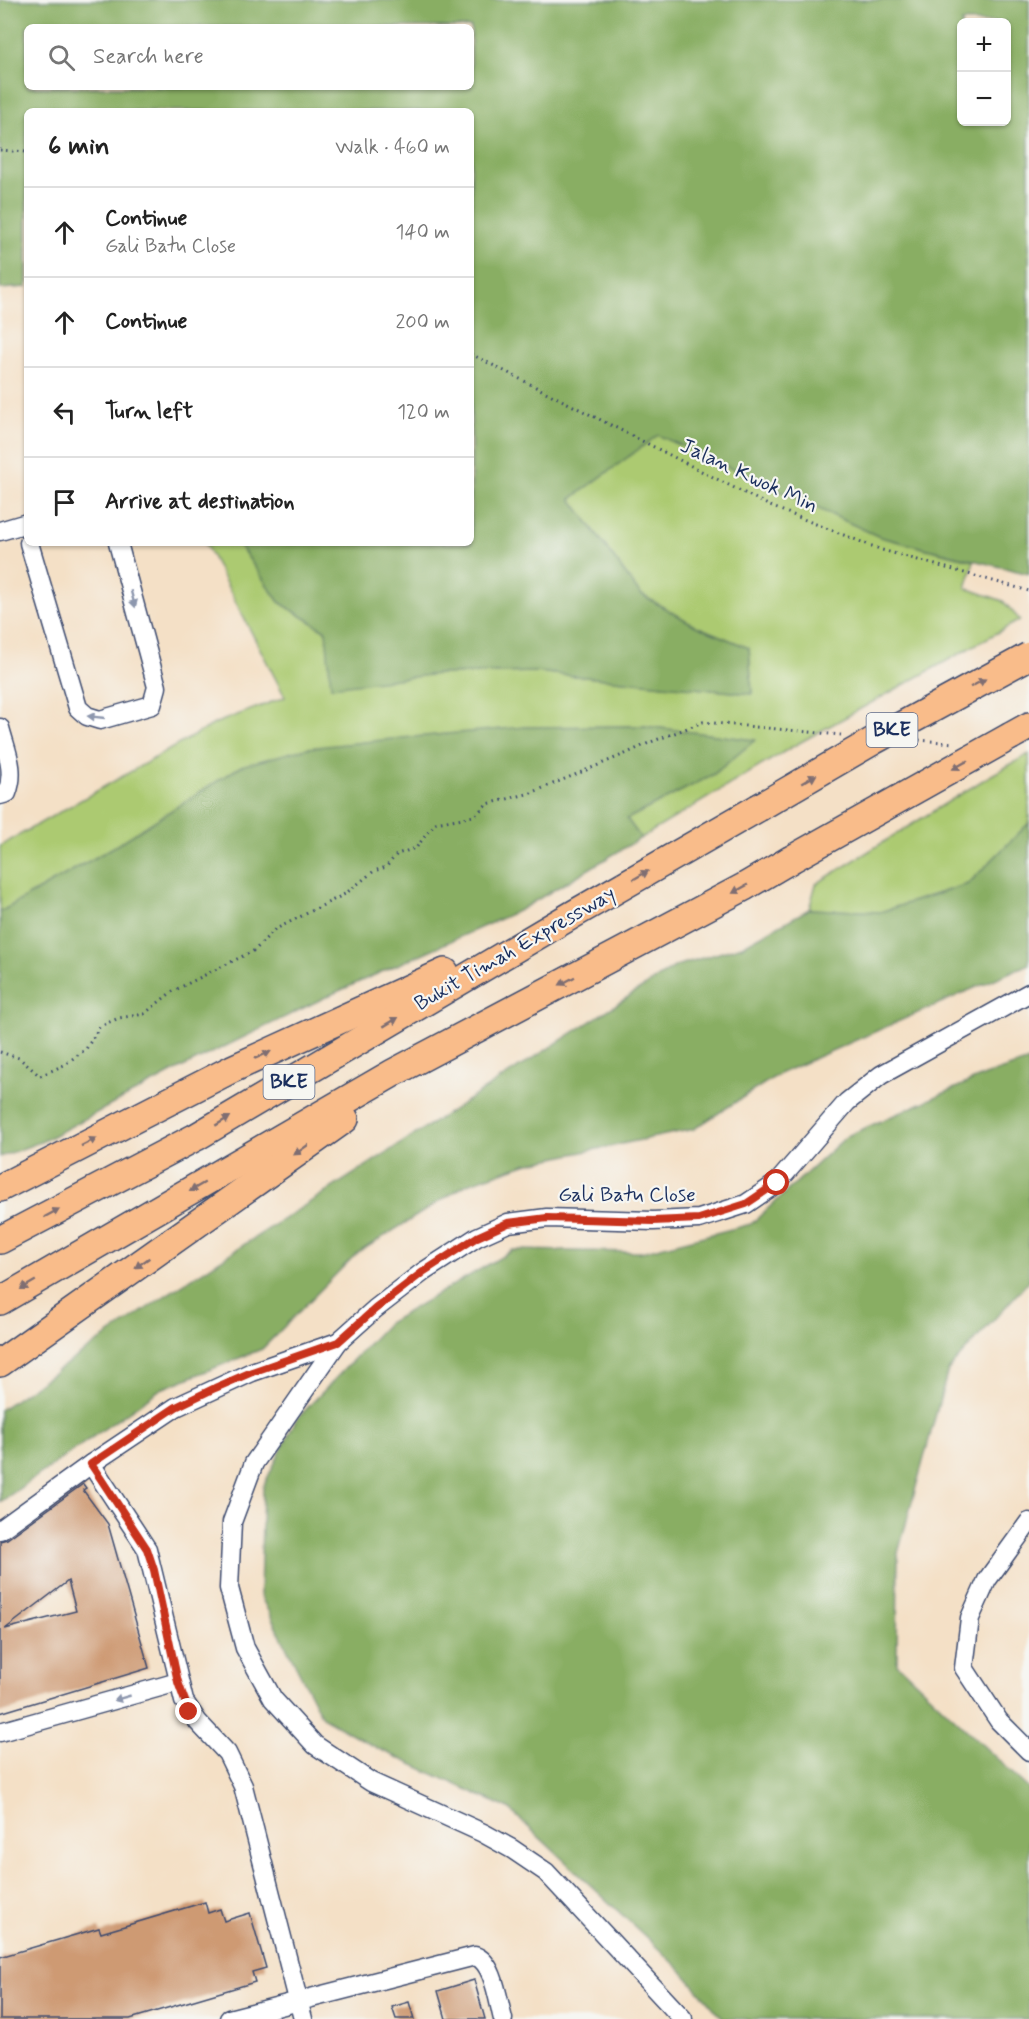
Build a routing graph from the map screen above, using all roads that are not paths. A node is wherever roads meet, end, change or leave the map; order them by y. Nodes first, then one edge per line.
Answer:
1 (24, 527) edge
2 (0, 531) edge
3 (31, 546) edge
4 (119, 546) edge
5 (1029, 656) edge
6 (1029, 726) edge
7 (0, 728) edge
8 (0, 795) edge
9 (572, 915) junction
10 (1029, 993) edge
11 (393, 1074) junction
12 (0, 1188) edge
13 (0, 1240) edge
14 (0, 1301) edge
15 (338, 1342) junction
16 (0, 1363) edge
17 (91, 1464) junction
18 (1029, 1522) edge
19 (0, 1530) edge
20 (178, 1682) junction
21 (0, 1732) edge
22 (1029, 1751) edge
23 (298, 2001) junction
24 (229, 2019) edge
25 (303, 2019) edge
26 (503, 2019) edge
27 (683, 2019) edge

1 - 2 street
4 -> 3 street
9 -> 5 highway, Bukit Timah Expressway / BKE, bridge
6 -> 11 highway, BKE, bridge
7 - 8 street
12 -> 9 highway
13 -> 9 highway, Bukit Timah Expressway / BKE
10 - 15 street, Gali Batu Close
11 -> 14 highway, BKE
11 -> 16 highway
15 - 17 street
15 - 27 street
17 - 19 street
17 - 20 street
18 - 22 street
20 -> 21 street
20 - 23 street
23 - 24 street
23 - 25 street
23 - 26 street

